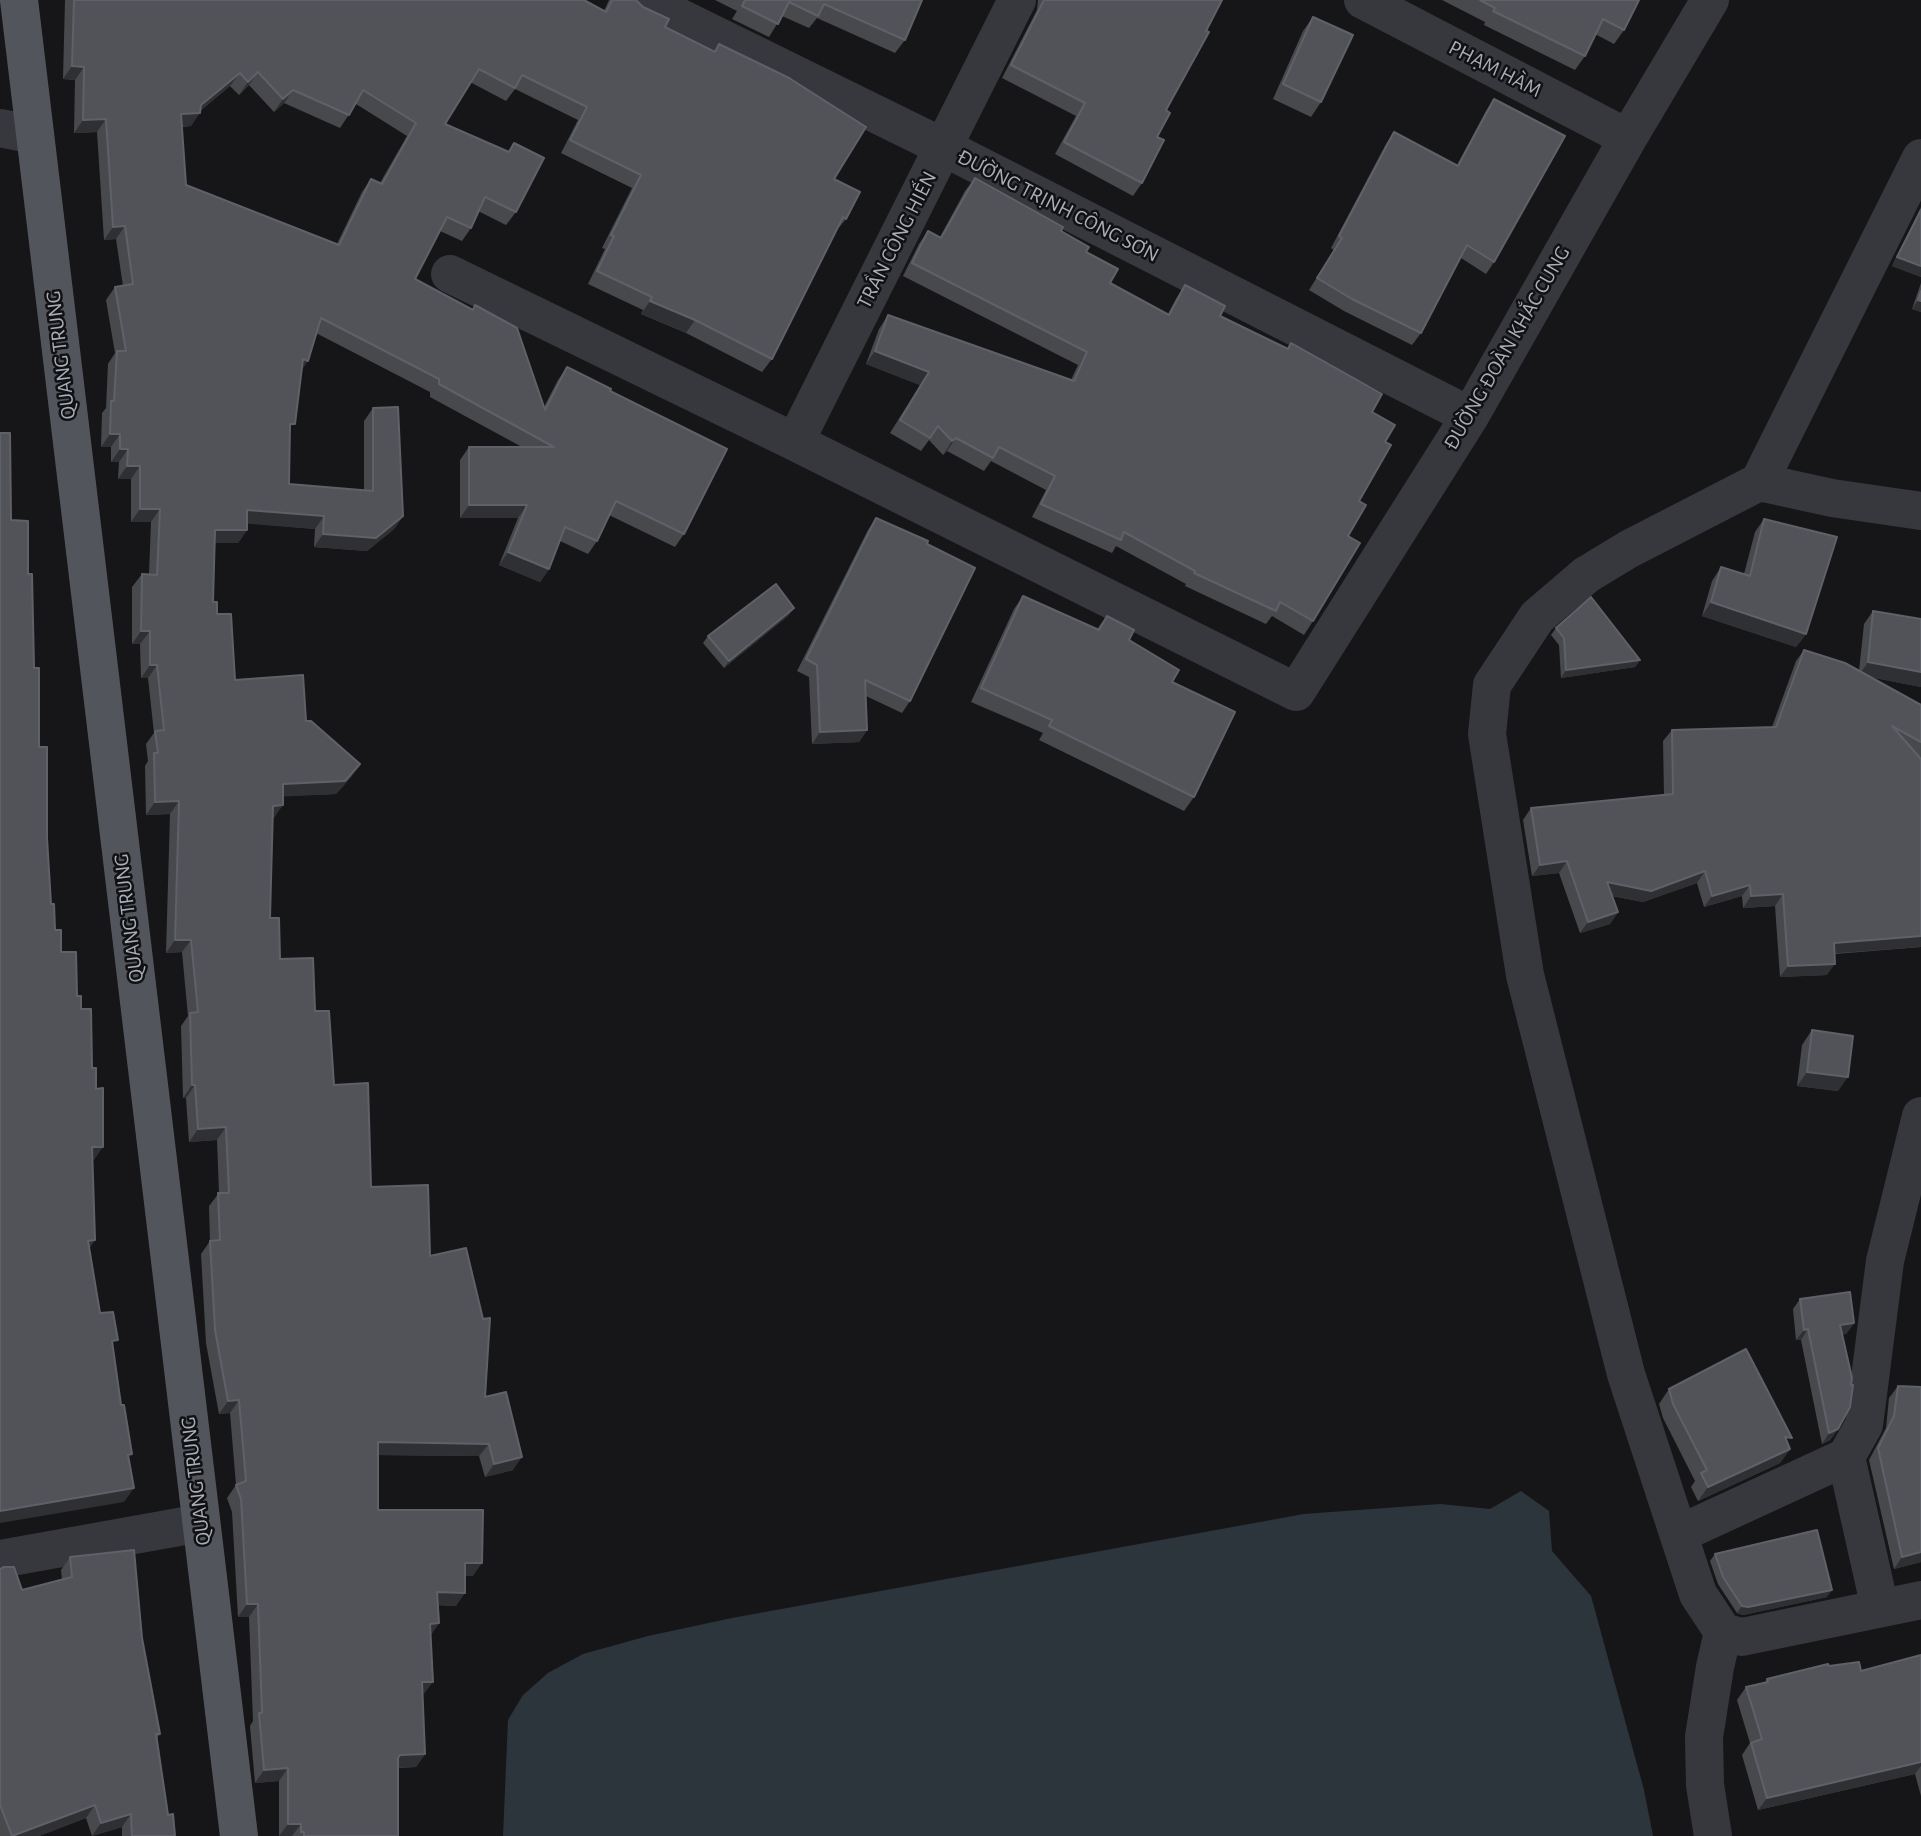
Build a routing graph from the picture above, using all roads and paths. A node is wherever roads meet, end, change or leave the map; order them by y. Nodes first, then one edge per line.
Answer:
1 (19, 0) edge
2 (644, 0) edge
3 (1017, 0) edge
4 (1363, 0) edge
5 (1710, 0) edge
6 (18, 131) edge
7 (1628, 138) junction
8 (943, 147) junction
9 (1921, 158) edge
10 (450, 274) dead end
11 (1470, 416) junction
12 (795, 442) junction
13 (1759, 482) junction
14 (1921, 511) edge
15 (1921, 1116) edge
16 (1846, 1457) junction
17 (201, 1523) junction
18 (1679, 1534) junction
19 (0, 1559) edge
20 (1921, 1600) edge
21 (1880, 1608) junction
22 (1723, 1632) junction
23 (239, 1836) edge
24 (1713, 1836) edge

1 - 6 main road, QUANG TRUNG
2 - 8 street, ĐƯỜNG TRỊNH CÔNG SƠN
3 - 8 street, TRẦN CÔNG HIẾN
4 - 7 street, PHẠM HÀM
5 - 7 street, ĐƯỜNG ĐOÀN KHẮC CUNG
6 - 17 main road, QUANG TRUNG
7 - 11 street, ĐƯỜNG ĐOÀN KHẮC CUNG
8 - 11 street, ĐƯỜNG TRỊNH CÔNG SƠN
8 - 12 street, TRẦN CÔNG HIẾN
9 - 13 street
10 - 12 street
11 - 12 street, ĐƯỜNG ĐOÀN KHẮC CUNG
13 - 14 street
13 - 18 street
15 - 16 street
16 - 18 street
16 - 21 street
17 - 19 street
17 - 23 main road, QUANG TRUNG
18 - 22 street
20 - 21 street
21 - 22 street
22 - 24 street

